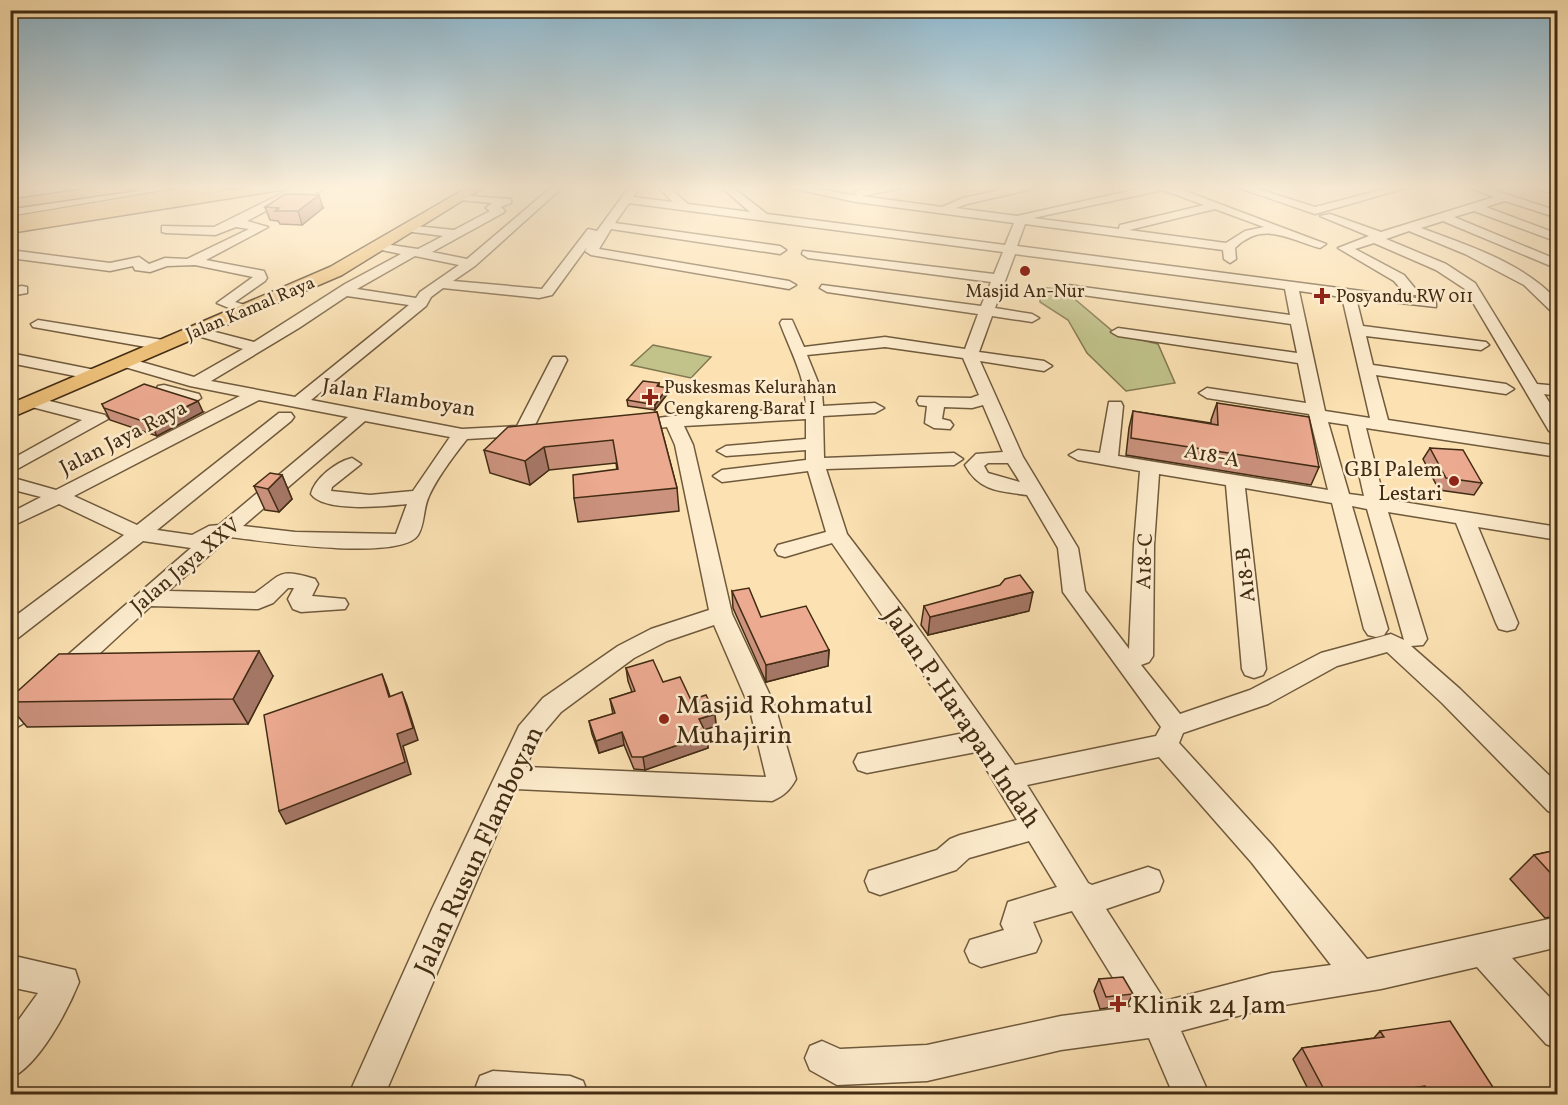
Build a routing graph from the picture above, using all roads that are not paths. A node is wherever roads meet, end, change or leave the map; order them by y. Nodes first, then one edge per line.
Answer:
1 (241, 238) edge
2 (394, 238) edge
3 (448, 238) edge
4 (500, 238) edge
5 (590, 238) edge
6 (599, 238) edge
7 (692, 238) edge
8 (750, 238) edge
9 (887, 238) edge
10 (1016, 238) edge
11 (1161, 238) edge
12 (1241, 238) edge
13 (1303, 238) edge
14 (1375, 238) edge
15 (1378, 238) edge
16 (1433, 238) edge
17 (1492, 238) edge
18 (1320, 244) dead end
19 (743, 245) junction
20 (381, 246) junction
21 (1229, 247) junction
22 (1012, 249) junction
23 (780, 250) dead end
24 (418, 252) junction
25 (10, 254) edge
26 (808, 254) dead end
27 (194, 261) junction
28 (470, 263) junction
29 (1557, 265) edge
30 (711, 273) junction
31 (1557, 277) edge
32 (1232, 278) junction
33 (999, 279) junction
34 (1526, 279) junction
35 (313, 281) junction
36 (440, 285) junction
37 (789, 285) dead end
38 (1291, 285) junction
39 (826, 288) dead end
40 (347, 289) junction
41 (1068, 289) dead end
42 (1411, 292) dead end
43 (1348, 293) junction
44 (1552, 294) edge
45 (421, 303) junction
46 (1431, 304) dead end
47 (246, 310) junction
48 (1557, 310) edge
49 (985, 312) junction
50 (1032, 318) dead end
51 (1298, 321) junction
52 (787, 323) dead end
53 (38, 324) dead end
54 (1357, 330) junction
55 (196, 332) junction
56 (1118, 332) dead end
57 (163, 345) junction
58 (1481, 345) dead end
59 (257, 348) junction
60 (797, 352) junction
61 (970, 356) junction
62 (10, 358) edge
63 (1306, 359) junction
64 (559, 360) dead end
65 (124, 362) junction
66 (1044, 366) dead end
67 (1367, 369) junction
68 (95, 375) junction
69 (190, 387) junction
70 (1532, 388) junction
71 (156, 389) edge
72 (1506, 389) dead end
73 (1557, 391) edge
74 (1207, 393) dead end
75 (256, 395) junction
76 (988, 398) junction
77 (34, 402) junction
78 (109, 406) edge
79 (1115, 406) dead end
80 (875, 408) dead end
81 (290, 410) junction
82 (10, 412) edge
83 (816, 412) junction
84 (358, 414) junction
85 (90, 415) junction
86 (1319, 417) junction
87 (673, 421) junction
88 (1380, 424) junction
89 (944, 425) dead end
90 (1358, 427) junction
91 (611, 428) edge
92 (545, 431) edge
93 (1557, 431) edge
94 (523, 432) junction
95 (462, 434) junction
96 (726, 452) dead end
97 (1557, 452) edge
98 (816, 455) junction
99 (1078, 455) dead end
100 (1014, 457) junction
101 (954, 459) dead end
102 (1108, 459) junction
103 (352, 464) dead end
104 (1557, 465) edge
105 (1150, 467) junction
106 (10, 468) edge
107 (722, 476) dead end
108 (1235, 481) junction
109 (10, 483) edge
110 (1032, 490) junction
111 (58, 496) junction
112 (419, 496) junction
113 (1338, 497) junction
114 (1376, 503) junction
115 (1464, 518) junction
116 (10, 521) edge
117 (226, 530) junction
118 (139, 534) junction
119 (1557, 534) edge
120 (837, 535) junction
121 (785, 550) dead end
122 (146, 598) junction
123 (337, 604) dead end
124 (925, 613) edge
125 (721, 614) junction
126 (900, 620) junction
127 (1507, 623) dead end
128 (1376, 629) dead end
129 (10, 632) edge
130 (1415, 639) dead end
131 (1141, 656) dead end
132 (1254, 669) dead end
133 (10, 720) edge
134 (1169, 736) junction
135 (983, 740) junction
136 (867, 762) dead end
137 (508, 777) junction
138 (1010, 778) junction
139 (1557, 803) edge
140 (1036, 827) junction
141 (880, 881) dead end
142 (1148, 881) dead end
143 (1083, 898) junction
144 (1557, 932) edge
145 (1482, 949) junction
146 (981, 951) dead end
147 (10, 971) edge
148 (1360, 976) junction
149 (1158, 1020) junction
150 (1557, 1032) edge
151 (822, 1058) dead end
152 (10, 1061) edge
153 (366, 1095) edge
154 (491, 1095) edge
155 (570, 1095) edge
156 (1191, 1095) edge

1 - 27 street
2 - 20 main road, Jalan Kamal Raya
3 - 24 street
4 - 28 street
5 - 36 street
6 - 30 street
7 - 19 street
8 - 19 street
9 - 22 street
10 - 22 street
11 - 21 street
12 - 21 street
13 - 18 street
14 - 42 street
15 - 70 street
16 - 34 street
17 - 29 street
19 - 23 street
19 - 30 street
20 - 24 street
20 - 35 main road, Jalan Kamal Raya
21 - 32 street
22 - 32 street
22 - 33 street
24 - 28 street
24 - 40 street
25 - 27 street
26 - 33 street
27 - 47 street
28 - 36 street
30 - 37 street
31 - 34 street
32 - 38 street
33 - 49 street
34 - 44 street
35 - 40 street
35 - 47 main road, Jalan Kamal Raya
36 - 45 street
38 - 43 street
38 - 51 street
39 - 49 street
40 - 45 street
40 - 59 street
41 - 51 street
43 - 46 street
43 - 54 street
44 - 48 street
45 - 81 street
47 - 55 main road, Jalan Kamal Raya
49 - 50 street
49 - 61 street
51 - 63 street
52 - 60 street, Jalan P. Harapan Indah
53 - 57 street
54 - 58 street
54 - 67 street
55 - 57 main road, Jalan Kamal Raya
55 - 59 street
56 - 63 street
57 - 65 main road, Jalan Kamal Raya
59 - 69 street
60 - 61 street
60 - 83 street, Jalan P. Harapan Indah
61 - 66 street
61 - 76 street
62 - 68 street
63 - 86 street
64 - 94 street
65 - 68 main road, Jalan Kamal Raya
65 - 69 street, Jalan Flamboyan
67 - 72 street
67 - 88 street
68 - 77 main road, Jalan Kamal Raya
69 - 71 street
69 - 75 street, Jalan Flamboyan
70 - 73 street
70 - 93 street
74 - 86 street
75 - 81 street, Jalan Flamboyan
75 - 111 street, Jalan Jaya Raya
76 - 89 street
76 - 100 street
77 - 82 main road, Jalan Kamal Raya
77 - 85 street
78 - 85 street
79 - 102 street
80 - 83 street
81 - 84 street, Jalan Flamboyan
81 - 118 street
83 - 87 street
83 - 98 street, Jalan P. Harapan Indah
84 - 95 street, Jalan Flamboyan
84 - 117 street, Jalan Jaya XXV
84 - 118 street
85 - 106 street
86 - 90 street
86 - 113 street
87 - 91 street
87 - 125 street
88 - 90 street
88 - 97 street
90 - 104 street
90 - 114 street
92 - 94 street, Jalan Flamboyan
94 - 95 street, Jalan Flamboyan
95 - 112 street
96 - 98 street
98 - 101 street
98 - 107 street
98 - 120 street, Jalan P. Harapan Indah
99 - 102 street, A18-A
100 - 110 street
100 - 110 street
102 - 105 street, A18-A
103 - 112 street
105 - 108 street, A18-A
105 - 131 street, A18-C
108 - 113 street, A18-A
108 - 132 street, A18-B
109 - 111 street
110 - 134 street
111 - 116 street, Jalan Jaya Raya
111 - 118 street
112 - 117 street
113 - 114 street, A18-A
113 - 128 street
114 - 115 street, A18-A
114 - 130 street
115 - 119 street, A18-A
115 - 127 street
117 - 122 street, Jalan Jaya XXV
118 - 129 street
120 - 121 street
120 - 126 street, Jalan P. Harapan Indah
122 - 123 street
122 - 133 street, Jalan Jaya XXV
124 - 126 street
125 - 137 street, Jalan Rusun Flamboyan
125 - 137 street
126 - 135 street, Jalan P. Harapan Indah
134 - 138 street
134 - 139 street
134 - 148 street
135 - 136 street
135 - 138 street, Jalan P. Harapan Indah
137 - 153 street, Jalan Rusun Flamboyan
138 - 140 street, Jalan P. Harapan Indah
140 - 141 street
140 - 143 street, Jalan P. Harapan Indah
142 - 143 street
143 - 146 street
143 - 149 street, Jalan P. Harapan Indah
144 - 145 street
145 - 148 street
145 - 150 street
147 - 152 street
148 - 149 street
149 - 151 street
149 - 156 street, Jalan P. Harapan Indah
154 - 155 street

